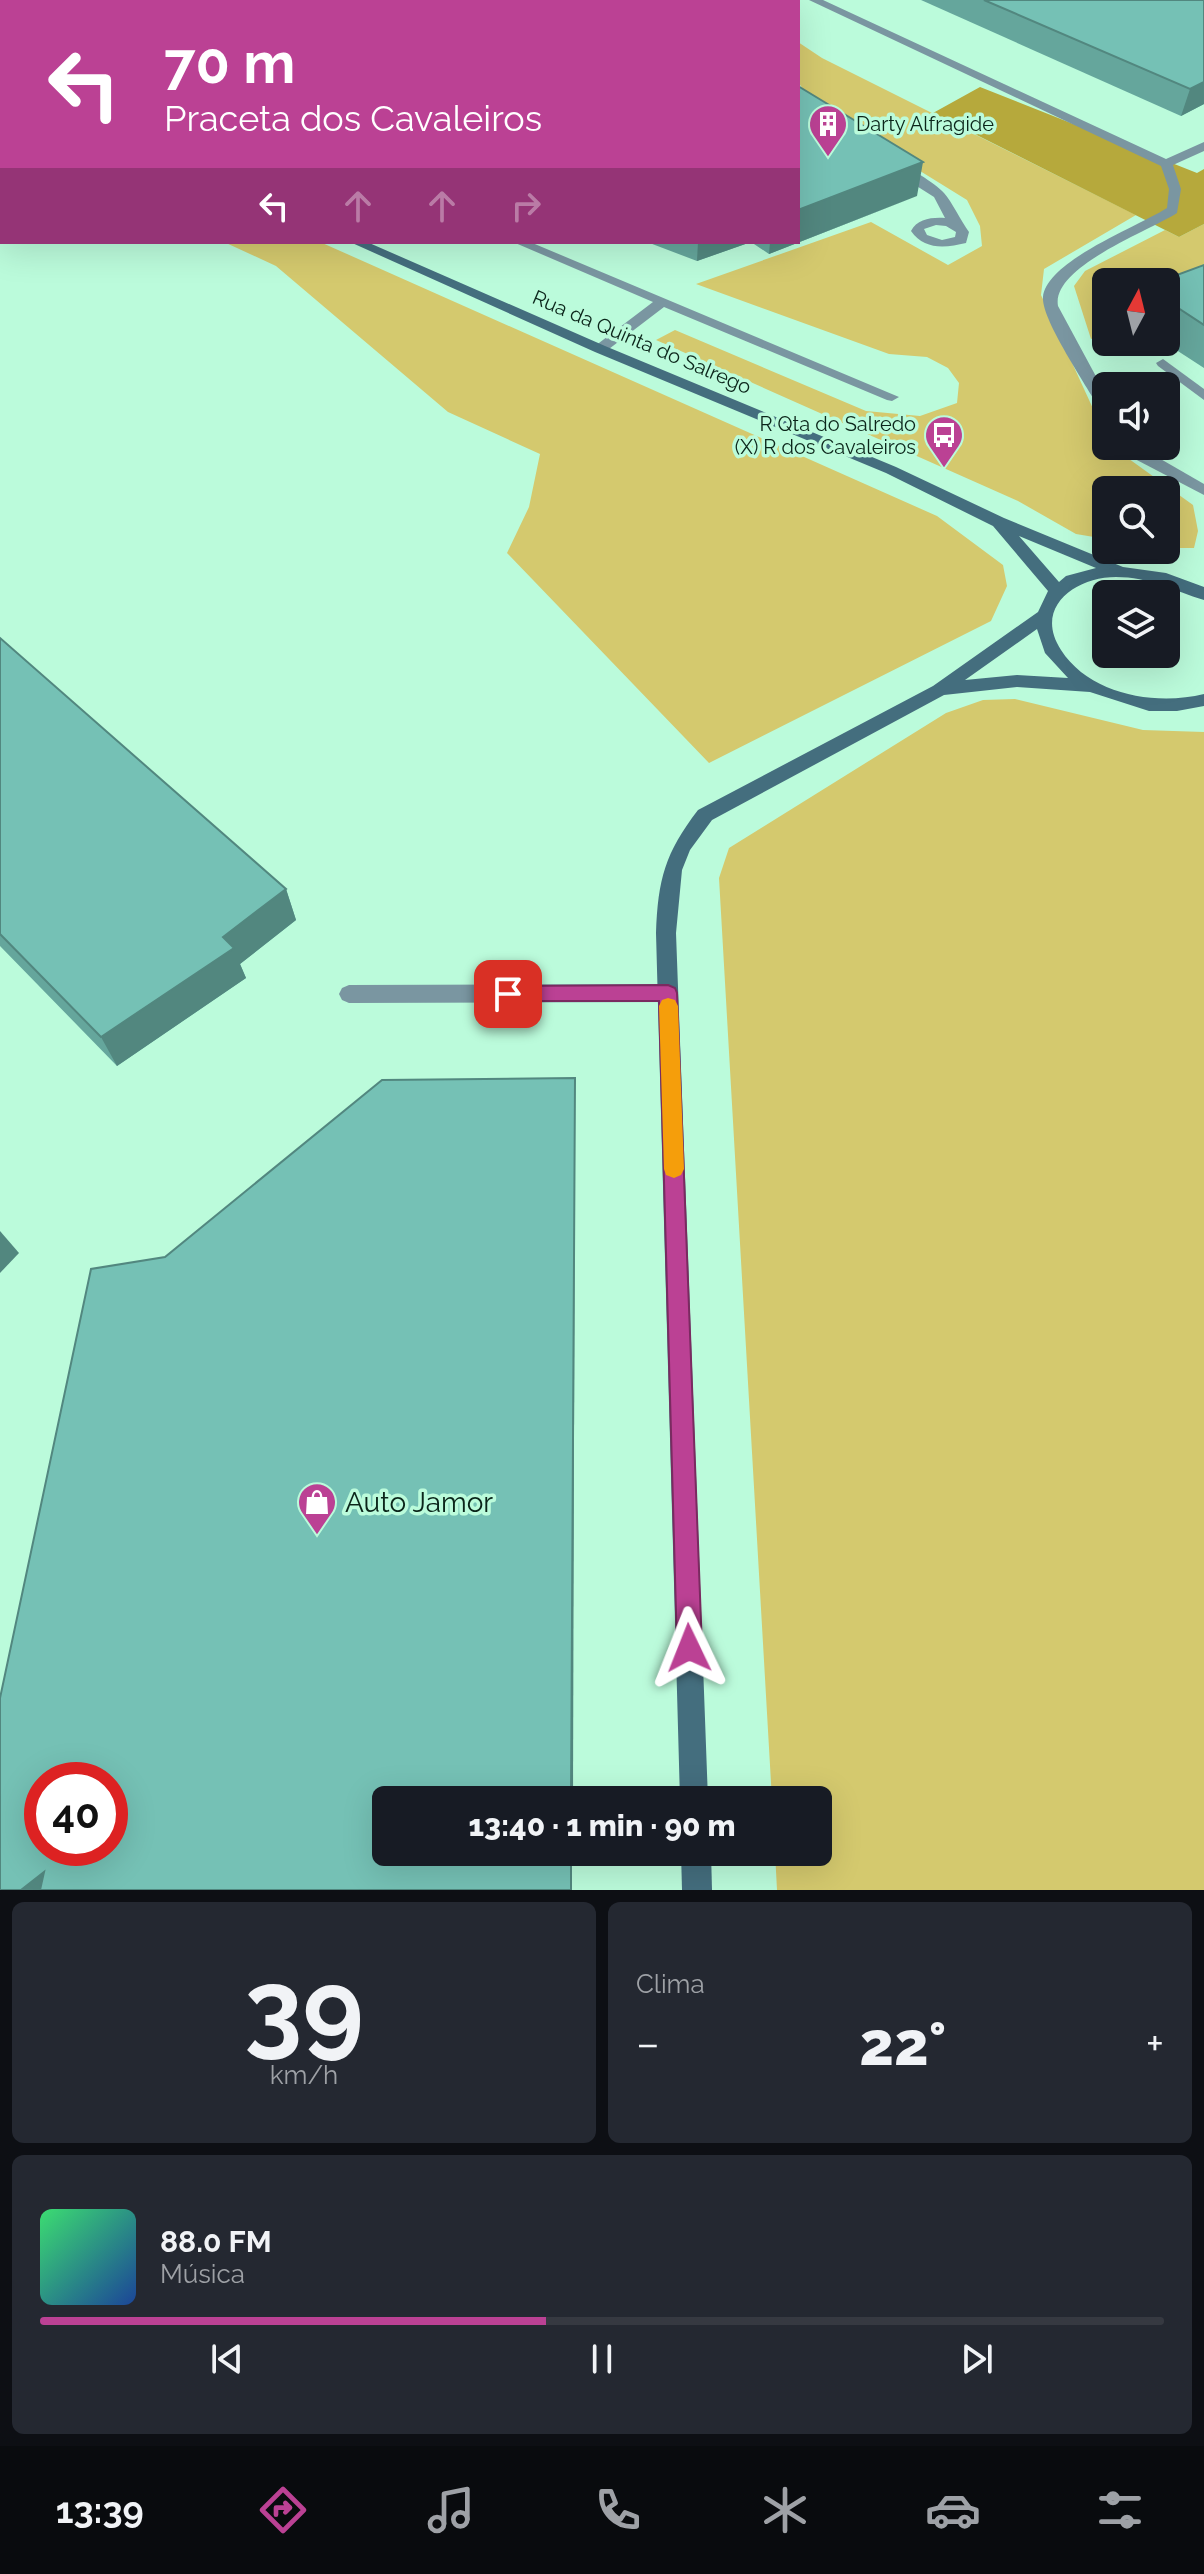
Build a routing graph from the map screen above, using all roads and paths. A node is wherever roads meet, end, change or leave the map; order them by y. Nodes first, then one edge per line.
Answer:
1 (814, 0) edge
2 (1204, 146) edge
3 (881, 158) edge
4 (1166, 164) junction
5 (955, 225) dead end
6 (361, 244) edge
7 (524, 244) edge
8 (662, 302) junction
9 (600, 349) junction
10 (1163, 363) dead end
11 (1092, 382) edge
12 (1204, 396) edge
13 (892, 397) dead end
14 (1147, 460) edge
15 (1204, 490) edge
16 (998, 522) junction
17 (1119, 571) junction
18 (1204, 573) edge
19 (1188, 585) junction
20 (1058, 592) junction
21 (1204, 594) edge
22 (1046, 614) junction
23 (1090, 686) junction
24 (939, 690) junction
25 (1204, 700) edge
26 (668, 993) junction
27 (349, 994) dead end
28 (694, 1786) edge
29 (696, 1866) edge
30 (697, 1890) edge

1 - 4 street
2 - 4 street
3 - 5 street
4 - 11 street
6 - 9 street, Rua da Quinta do Salrego
7 - 8 street
8 - 9 street
8 - 13 street
9 - 16 street, Rua da Quinta do Salrego
10 - 12 street
14 - 15 street
16 - 17 street, Rua da Quinta do Salrego
16 - 20 street, Rua da Quinta do Salrego
17 - 19 street
17 - 20 street
18 - 19 street
19 - 21 street
20 - 22 street
22 - 23 street
22 - 24 street
23 - 24 street
23 - 25 street
24 - 26 street
26 - 27 street
26 - 28 street
29 - 30 street

